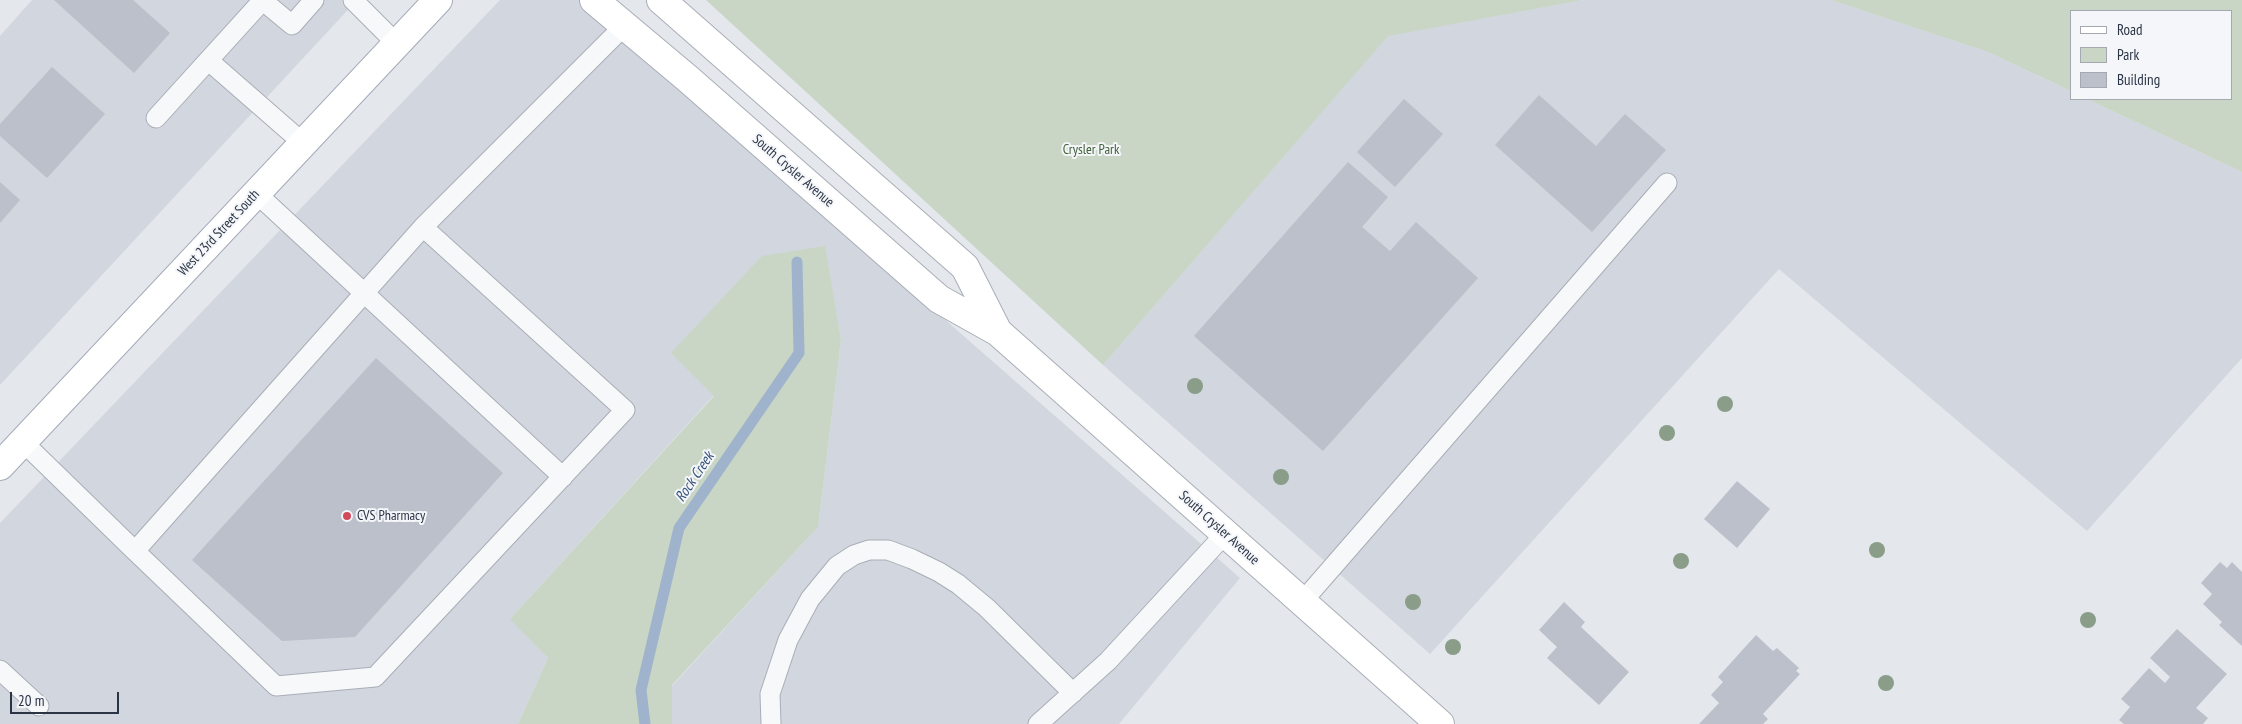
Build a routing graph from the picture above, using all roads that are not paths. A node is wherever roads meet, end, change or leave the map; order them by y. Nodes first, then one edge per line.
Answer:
1 (262, 0) edge
2 (314, 0) edge
3 (353, 0) edge
4 (437, 0) edge
5 (594, 0) edge
6 (661, 0) edge
7 (624, 26) junction
8 (398, 44) junction
9 (209, 61) junction
10 (156, 118) dead end
11 (303, 144) junction
12 (1667, 183) dead end
13 (256, 192) junction
14 (424, 228) junction
15 (366, 293) junction
16 (998, 332) junction
17 (22, 442) junction
18 (0, 466) edge
19 (563, 477) junction
20 (1225, 534) junction
21 (135, 550) junction
22 (1302, 602) junction
23 (0, 670) edge
24 (1073, 692) junction
25 (39, 706) dead end
26 (771, 724) edge
27 (1038, 724) edge
28 (1440, 724) edge

1 - 2 lane
1 - 9 lane
3 - 8 lane
4 - 8 main road, West 23rd Street South
5 - 7 main road, South Crysler Avenue
6 - 16 main road, South Crysler Avenue
7 - 14 lane
7 - 16 main road, South Crysler Avenue
8 - 11 main road, West 23rd Street South
9 - 10 lane
9 - 11 lane
11 - 13 main road, West 23rd Street South
12 - 22 lane
13 - 15 lane
13 - 17 main road, West 23rd Street South
14 - 15 lane
14 - 19 lane
15 - 19 lane
15 - 21 lane
16 - 20 main road, South Crysler Avenue
17 - 18 main road, West 23rd Street South
17 - 21 lane
19 - 21 lane
20 - 22 main road, South Crysler Avenue
20 - 24 lane
22 - 28 main road, South Crysler Avenue
23 - 25 lane
24 - 26 lane
24 - 27 lane

